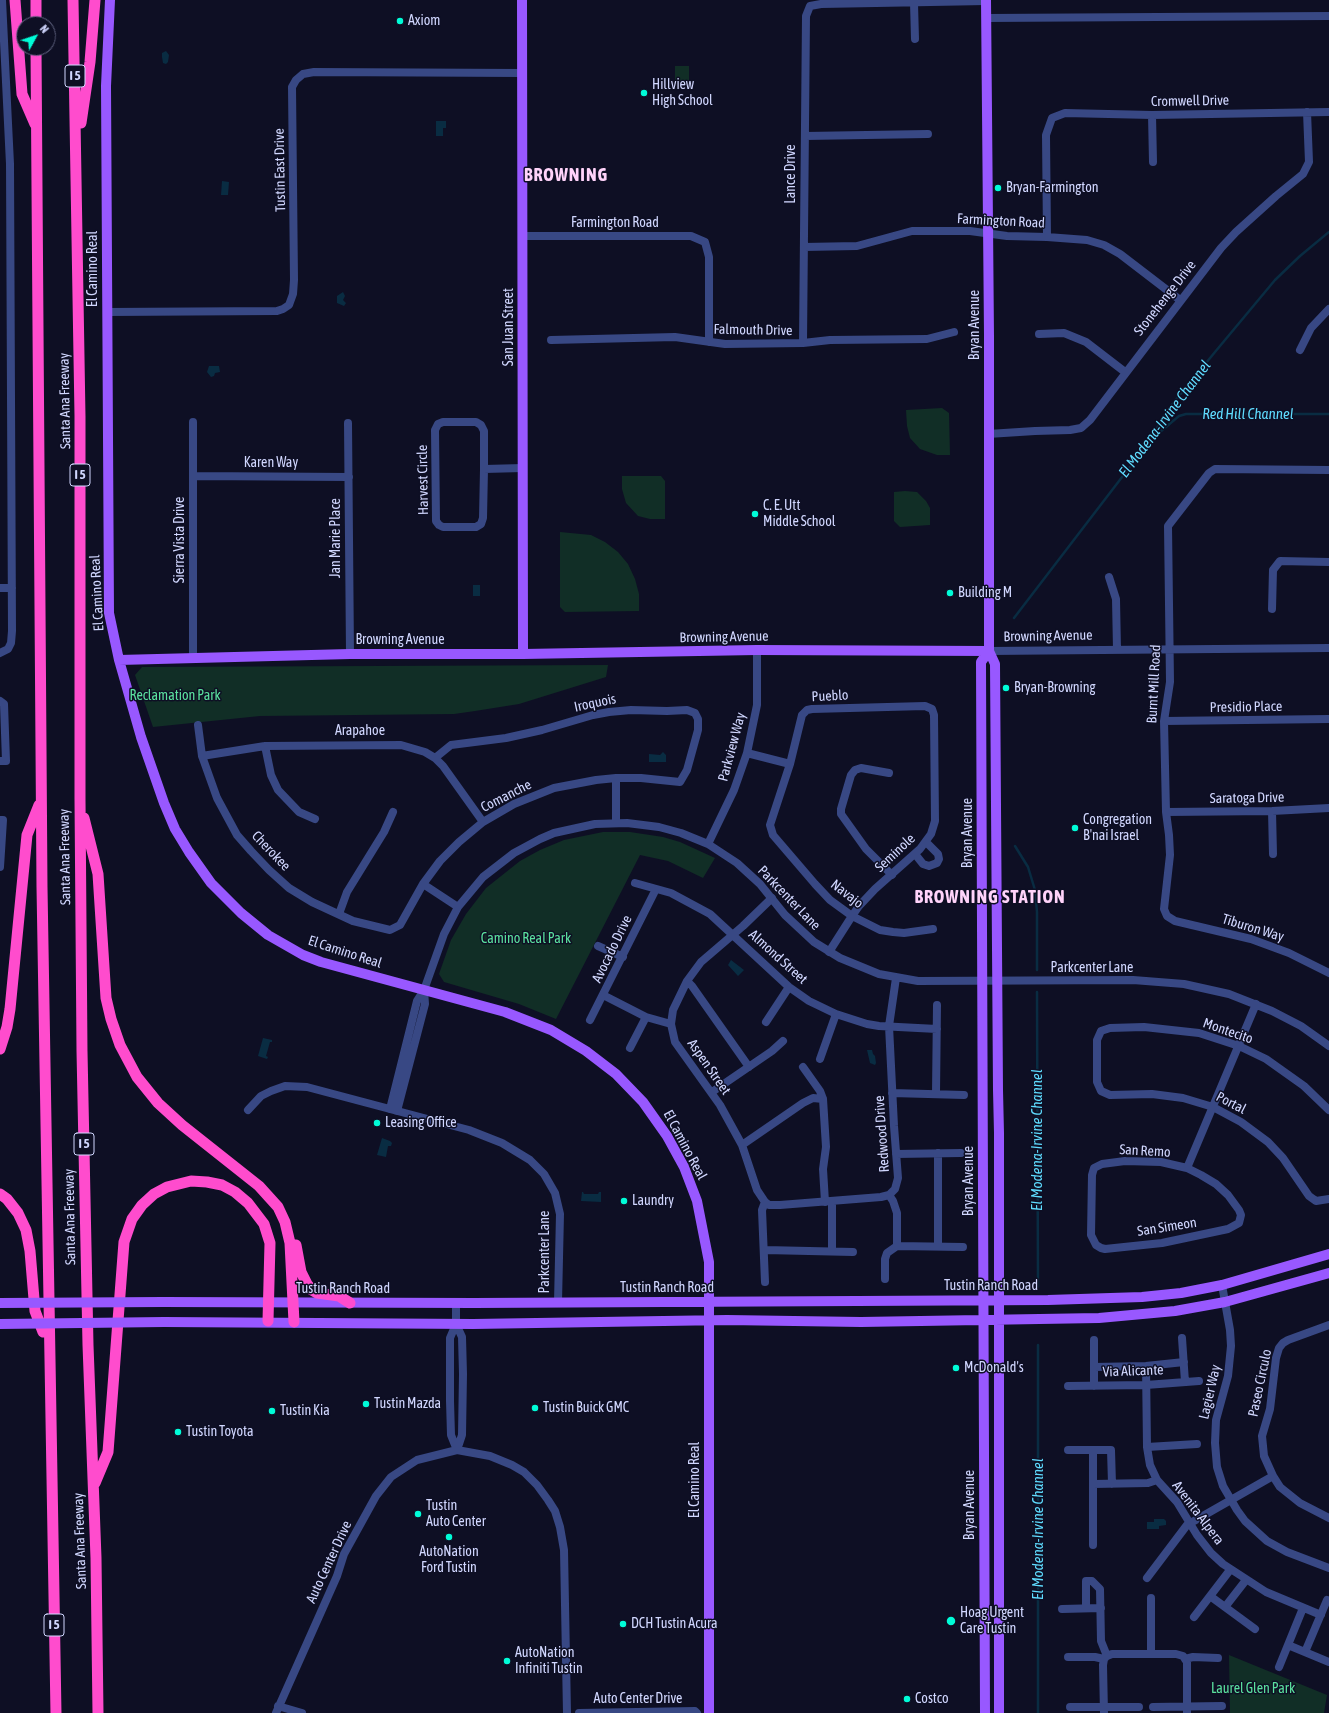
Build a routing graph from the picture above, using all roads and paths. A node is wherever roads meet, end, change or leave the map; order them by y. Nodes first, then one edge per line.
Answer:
1 (2, 0) edge
2 (15, 0) edge
3 (36, 0) edge
4 (73, 0) edge
5 (95, 0) edge
6 (110, 0) edge
7 (522, 0) edge
8 (986, 0) edge
9 (914, 3) junction
10 (36, 16) edge
11 (1329, 16) edge
12 (986, 18) junction
13 (915, 39) dead end
14 (36, 56) edge
15 (522, 73) junction
16 (1308, 112) junction
17 (1329, 112) edge
18 (1152, 114) junction
19 (36, 128) junction
20 (928, 134) dead end
21 (804, 136) junction
22 (76, 151) junction
23 (1153, 162) dead end
24 (988, 234) junction
25 (523, 236) junction
26 (1047, 237) junction
27 (804, 247) junction
28 (1180, 300) junction
29 (1329, 309) edge
30 (107, 312) junction
31 (954, 332) dead end
32 (1039, 334) dead end
33 (551, 340) dead end
34 (708, 342) junction
35 (803, 343) junction
36 (1300, 350) dead end
37 (1125, 372) junction
38 (192, 422) dead end
39 (348, 423) dead end
40 (988, 434) junction
41 (523, 468) junction
42 (484, 469) junction
43 (1329, 470) edge
44 (193, 476) junction
45 (349, 477) junction
46 (1329, 562) edge
47 (1109, 577) dead end
48 (0, 588) edge
49 (12, 588) junction
50 (1272, 609) dead end
51 (1170, 648) junction
52 (1329, 648) edge
53 (757, 650) junction
54 (1117, 650) junction
55 (4, 651) edge
56 (989, 651) junction
57 (350, 654) junction
58 (523, 654) junction
59 (193, 657) junction
60 (119, 660) junction
61 (2, 703) edge
62 (932, 709) joint
63 (1329, 719) edge
64 (1164, 721) junction
65 (198, 725) dead end
66 (265, 746) junction
67 (747, 753) junction
68 (202, 756) junction
69 (435, 758) junction
70 (3, 761) edge
71 (790, 764) junction
72 (889, 772) dead end
73 (616, 778) junction
74 (680, 782) joint
75 (41, 799) junction
76 (80, 799) junction
77 (1329, 808) edge
78 (1272, 811) junction
79 (393, 812) dead end
80 (1166, 812) junction
81 (315, 819) dead end
82 (2, 820) edge
83 (483, 822) junction
84 (616, 823) junction
85 (771, 830) joint
86 (926, 842) junction
87 (708, 844) junction
88 (915, 854) junction
89 (1273, 854) dead end
90 (0, 867) edge
91 (892, 875) junction
92 (635, 883) dead end
93 (423, 884) junction
94 (656, 889) junction
95 (772, 898) junction
96 (458, 907) junction
97 (339, 914) junction
98 (852, 916) junction
99 (1167, 916) joint
100 (394, 929) joint
101 (933, 929) dead end
102 (733, 934) junction
103 (598, 946) dead end
104 (829, 952) junction
105 (623, 957) junction
106 (1328, 969) edge
107 (896, 978) junction
108 (687, 981) junction
109 (982, 981) junction
110 (997, 981) junction
111 (789, 987) junction
112 (424, 990) junction
113 (603, 995) junction
114 (1256, 1004) junction
115 (937, 1005) dead end
116 (836, 1014) junction
117 (646, 1018) junction
118 (590, 1020) dead end
119 (766, 1022) dead end
120 (670, 1024) junction
121 (889, 1026) junction
122 (937, 1028) junction
123 (783, 1041) dead end
124 (1239, 1046) junction
125 (1329, 1046) edge
126 (630, 1048) dead end
127 (0, 1049) edge
128 (820, 1059) dead end
129 (749, 1067) junction
130 (803, 1067) dead end
131 (1101, 1091) joint
132 (712, 1092) junction
133 (892, 1093) junction
134 (936, 1093) junction
135 (964, 1095) dead end
136 (824, 1099) junction
137 (1213, 1107) junction
138 (248, 1110) dead end
139 (393, 1110) junction
140 (1329, 1110) edge
141 (742, 1145) junction
142 (938, 1153) junction
143 (961, 1153) dead end
144 (896, 1154) junction
145 (1187, 1168) junction
146 (0, 1194) edge
147 (889, 1195) junction
148 (1329, 1199) edge
149 (828, 1201) junction
150 (765, 1202) junction
151 (284, 1220) junction
152 (1239, 1222) joint
153 (1096, 1245) joint
154 (896, 1246) junction
155 (938, 1246) junction
156 (963, 1247) dead end
157 (765, 1250) junction
158 (832, 1251) junction
159 (854, 1252) dead end
160 (1329, 1254) edge
161 (1329, 1273) edge
162 (885, 1279) dead end
163 (765, 1282) dead end
164 (1222, 1285) junction
165 (984, 1300) junction
166 (999, 1300) junction
167 (710, 1301) junction
168 (268, 1302) junction
169 (558, 1302) junction
170 (1225, 1302) junction
171 (0, 1303) edge
172 (292, 1303) junction
173 (350, 1303) junction
174 (456, 1303) junction
175 (984, 1319) junction
176 (999, 1319) junction
177 (268, 1321) junction
178 (710, 1321) junction
179 (294, 1322) junction
180 (0, 1324) edge
181 (456, 1324) junction
182 (1329, 1325) edge
183 (1182, 1338) dead end
184 (1094, 1340) dead end
185 (50, 1351) junction
186 (1184, 1362) junction
187 (1146, 1366) junction
188 (1094, 1367) junction
189 (1199, 1381) dead end
190 (1185, 1382) junction
191 (1146, 1385) junction
192 (1068, 1386) dead end
193 (1094, 1386) junction
194 (1197, 1444) dead end
195 (1147, 1447) junction
196 (457, 1450) junction
197 (1068, 1450) dead end
198 (1093, 1450) junction
199 (1273, 1476) junction
200 (1157, 1480) junction
201 (1093, 1484) junction
202 (1112, 1484) junction
203 (93, 1488) junction
204 (1230, 1500) junction
205 (1329, 1518) edge
206 (1190, 1523) junction
207 (1092, 1545) dead end
208 (1329, 1568) edge
209 (1230, 1570) junction
210 (1147, 1578) dead end
211 (1246, 1580) junction
212 (1210, 1596) junction
213 (1151, 1598) dead end
214 (1327, 1600) dead end
215 (1225, 1607) junction
216 (1086, 1608) junction
217 (1101, 1608) junction
218 (1303, 1608) junction
219 (1062, 1609) dead end
220 (1321, 1615) junction
221 (1194, 1617) dead end
222 (1255, 1629) dead end
223 (1288, 1645) junction
224 (1305, 1652) junction
225 (1151, 1654) junction
226 (1068, 1657) dead end
227 (1184, 1657) junction
228 (1106, 1658) junction
229 (1218, 1658) dead end
230 (1329, 1662) edge
231 (1279, 1667) dead end
232 (1222, 1706) dead end
233 (1070, 1707) dead end
234 (1139, 1707) dead end
235 (1153, 1707) dead end
236 (277, 1710) edge
237 (1104, 1710) edge
238 (1187, 1710) edge
239 (56, 1713) edge
240 (98, 1713) edge
241 (302, 1713) edge
242 (567, 1713) edge
243 (579, 1713) edge
244 (697, 1713) edge
245 (709, 1713) edge
246 (985, 1713) edge
247 (999, 1713) edge

1 - 49 street
2 - 19 highway
3 - 10 highway
4 - 22 highway, Santa Ana Freeway / I 5
5 - 22 highway
6 - 30 main road, El Camino Real
7 - 15 main road, San Juan Street
8 - 9 street
8 - 12 main road, Bryan Avenue
9 - 13 street
9 - 21 street, Lance Drive
11 - 12 street
12 - 24 main road, Bryan Avenue
14 - 19 highway, Santa Ana Freeway / I 5
15 - 25 main road, San Juan Street
15 - 30 street, Tustin East Drive
16 - 17 street, Cromwell Drive
16 - 18 street, Cromwell Drive
16 - 28 street, Stonehenge Drive
18 - 23 street
18 - 26 street, Cromwell Drive
19 - 75 highway, Santa Ana Freeway / I 5
20 - 21 street
21 - 27 street, Lance Drive
22 - 76 highway, Santa Ana Freeway / I 5
24 - 26 street, Farmington Road
24 - 27 street, Farmington Road
24 - 40 main road, Bryan Avenue
25 - 34 street, Farmington Road
25 - 41 main road, San Juan Street
26 - 28 street, Farmington Road
27 - 35 street, Lance Drive
28 - 37 street, Stonehenge Drive
29 - 36 street
30 - 60 main road, El Camino Real
31 - 35 street, Falmouth Drive
32 - 37 street
33 - 34 street, Falmouth Drive
34 - 35 street, Falmouth Drive
37 - 40 street, Stonehenge Drive
38 - 44 street, Sierra Vista Drive
39 - 45 street, Jan Marie Place
40 - 56 main road, Bryan Avenue
41 - 42 street
41 - 58 main road, San Juan Street
42 - 42 street, Harvest Circle
43 - 51 street, Burnt Mill Road
44 - 45 street, Karen Way
44 - 59 street, Sierra Vista Drive
45 - 57 street, Jan Marie Place
46 - 50 street
47 - 54 street
48 - 49 street
49 - 55 street
51 - 52 street, Browning Avenue
51 - 54 street, Browning Avenue
51 - 64 street, Burnt Mill Road
53 - 56 main road, Browning Avenue
53 - 58 main road, Browning Avenue
53 - 67 street, Parkview Way
54 - 56 street, Browning Avenue
56 - 109 main road, Bryan Avenue
56 - 110 main road, Bryan Avenue
57 - 58 main road, Browning Avenue
57 - 59 main road, Browning Avenue
59 - 60 main road, Browning Avenue
60 - 112 main road, El Camino Real
61 - 70 street
62 - 71 street, Pueblo
62 - 86 street, Seminole
63 - 64 street, Presidio Place
64 - 80 street, Burnt Mill Road
65 - 68 street, Cherokee
66 - 68 street, Arapahoe
66 - 69 street, Arapahoe
66 - 81 street
67 - 71 street
67 - 87 street, Parkview Way
68 - 97 street, Cherokee
69 - 74 street, Iroquois
69 - 83 street, Arapahoe
71 - 85 street, Pueblo
72 - 91 street
73 - 74 street, Comanche
73 - 83 street, Comanche
73 - 84 street
75 - 127 highway
75 - 185 highway, Santa Ana Freeway / I 5
76 - 151 highway
76 - 203 highway, Santa Ana Freeway / I 5
77 - 78 street, Saratoga Drive
78 - 80 street, Saratoga Drive
78 - 89 street
79 - 97 street
80 - 99 street, Burnt Mill Road
82 - 90 street
83 - 93 street, Comanche
84 - 87 street, Parkcenter Lane
84 - 96 street, Parkcenter Lane
85 - 98 street, Navajo
86 - 88 street, Seminole
86 - 88 street
87 - 95 street, Parkcenter Lane
88 - 91 street, Seminole
91 - 98 street, Seminole
92 - 94 street, Almond Street
93 - 96 street
93 - 100 street, Comanche
94 - 102 street, Almond Street
94 - 105 street, Avocado Drive
95 - 102 street
95 - 104 street, Parkcenter Lane
96 - 112 street, Parkcenter Lane
97 - 100 street, Cherokee
98 - 101 street, Navajo
98 - 104 street, Seminole
99 - 106 street, Tiburon Way
102 - 108 street
102 - 111 street, Almond Street
103 - 105 street
104 - 107 street, Parkcenter Lane
105 - 113 street, Avocado Drive
107 - 109 street, Parkcenter Lane
107 - 121 street, Redwood Drive
108 - 120 street
108 - 129 street
109 - 110 street, Parkcenter Lane
109 - 165 main road, Bryan Avenue
110 - 114 street, Parkcenter Lane
110 - 166 main road, Bryan Avenue
111 - 116 street, Almond Street
111 - 119 street
112 - 139 street, Parkcenter Lane
112 - 167 main road, El Camino Real
113 - 117 street
113 - 118 street, Avocado Drive
114 - 124 street
114 - 125 street, Parkcenter Lane
115 - 122 street
116 - 121 street, Almond Street
116 - 128 street
117 - 120 street
117 - 126 street
120 - 132 street, Aspen Street
121 - 122 street, Almond Street
121 - 133 street, Redwood Drive
122 - 134 street
123 - 129 street
124 - 131 street, Montecito
124 - 137 street
124 - 140 street, Montecito
129 - 132 street
130 - 136 street
131 - 137 street, Portal
132 - 141 street, Aspen Street
133 - 134 street
133 - 144 street, Redwood Drive
134 - 135 street
136 - 141 street
136 - 149 street
137 - 145 street
137 - 148 street, Portal
138 - 139 street, Parkcenter Lane
139 - 169 street, Parkcenter Lane
141 - 150 street, Aspen Street
142 - 143 street
142 - 144 street
142 - 155 street
144 - 147 street, Redwood Drive
145 - 152 street, San Remo
145 - 153 street, San Remo
146 - 185 highway
147 - 149 street
147 - 154 street
149 - 150 street
149 - 158 street
150 - 157 street
151 - 172 highway
151 - 173 highway
152 - 153 street, San Simeon
154 - 155 street
154 - 162 street
155 - 156 street
157 - 158 street
157 - 163 street
158 - 159 street
160 - 164 main road, Tustin Ranch Road
161 - 170 main road
164 - 166 main road, Tustin Ranch Road
164 - 170 street, Lagier Way
165 - 166 main road, Tustin Ranch Road
165 - 167 main road, Tustin Ranch Road
165 - 175 main road, Bryan Avenue
166 - 176 main road, Bryan Avenue
167 - 169 main road, Tustin Ranch Road
167 - 178 main road, El Camino Real
168 - 171 main road, Tustin Ranch Road, bridge
168 - 172 main road, Tustin Ranch Road
168 - 177 highway
168 - 203 highway
169 - 174 main road, Tustin Ranch Road
170 - 176 main road
170 - 204 street, Lagier Way
172 - 173 main road, Tustin Ranch Road
172 - 179 highway
173 - 174 main road, Tustin Ranch Road
174 - 181 street
175 - 176 main road
175 - 178 main road
175 - 246 main road, Bryan Avenue
176 - 247 main road, Bryan Avenue
177 - 179 main road
177 - 180 main road, bridge
178 - 181 main road
178 - 245 main road, El Camino Real
179 - 181 main road
181 - 196 street
181 - 196 street
182 - 199 street, Paseo Circulo
183 - 186 street
184 - 188 street
185 - 239 highway, Santa Ana Freeway / I 5
186 - 187 street
186 - 190 street
187 - 188 street
187 - 191 street, Avenita Alpera
188 - 193 street
189 - 190 street, Via Alicante
190 - 191 street, Via Alicante
191 - 193 street, Via Alicante
191 - 195 street, Avenita Alpera
192 - 193 street, Via Alicante
194 - 195 street
195 - 200 street, Avenita Alpera
196 - 236 street, Auto Center Drive
196 - 242 street, Auto Center Drive
197 - 198 street
198 - 201 street
198 - 202 street
199 - 204 street
199 - 205 street, Paseo Circulo
200 - 202 street
200 - 206 street, Avenita Alpera
201 - 202 street
201 - 207 street
203 - 240 highway, Santa Ana Freeway / I 5
204 - 206 street
204 - 208 street, Lagier Way
206 - 209 street, Avenita Alpera
206 - 210 street
209 - 211 street, Avenita Alpera
209 - 212 street
211 - 215 street
211 - 218 street, Avenita Alpera
212 - 215 street
212 - 221 street
213 - 225 street
214 - 220 street
215 - 222 street
216 - 217 street
216 - 217 street
216 - 219 street
217 - 228 street
218 - 220 street, Avenita Alpera
218 - 223 street
220 - 224 street
223 - 224 street
223 - 231 street
224 - 230 street
225 - 227 street
225 - 228 street
226 - 228 street
227 - 229 street
227 - 238 street
228 - 237 street
232 - 238 street
233 - 237 street
234 - 237 street
235 - 238 street
236 - 241 street, Auto Center Drive
243 - 244 street, Auto Center Drive

